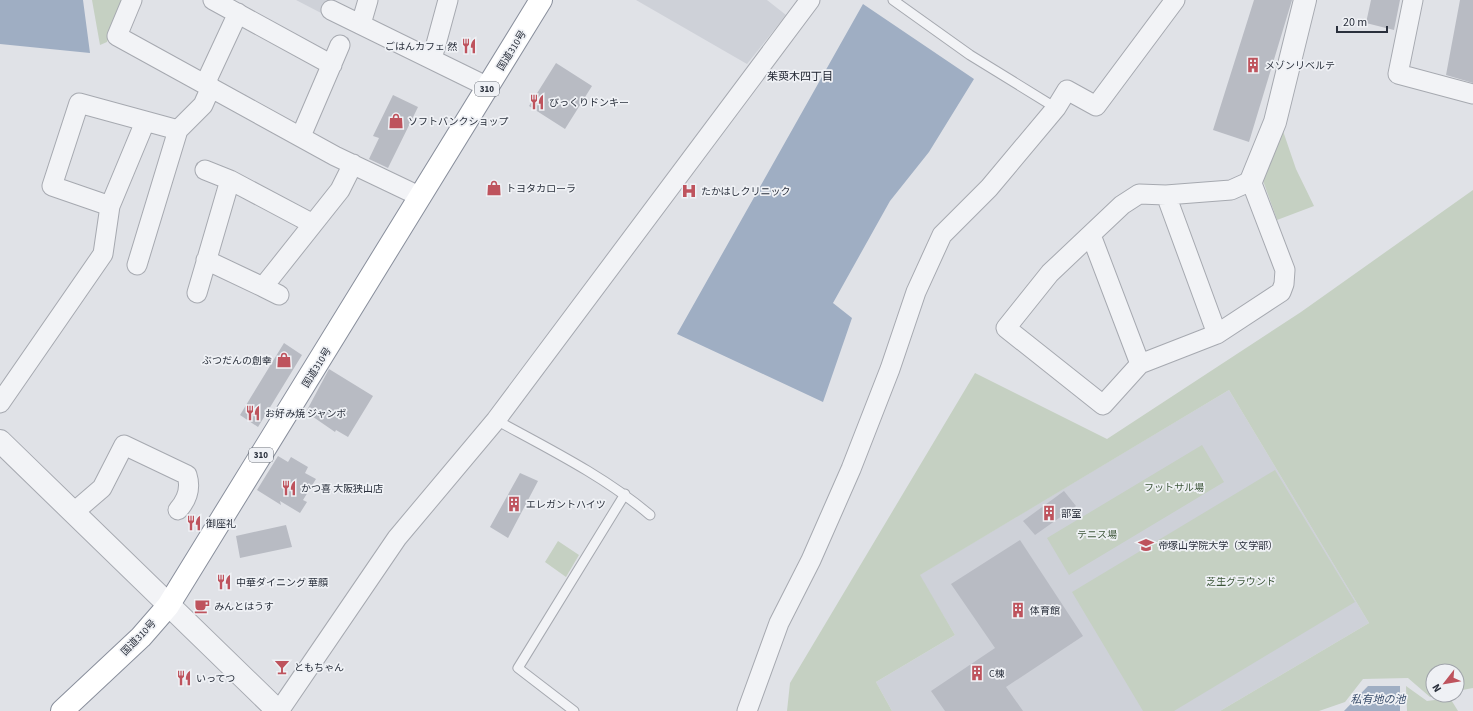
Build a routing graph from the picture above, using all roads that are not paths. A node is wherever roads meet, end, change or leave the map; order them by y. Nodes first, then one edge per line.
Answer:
1 (132, 0) edge
2 (213, 0) edge
3 (368, 0) edge
4 (448, 0) edge
5 (541, 0) edge
6 (810, 0) edge
7 (893, 0) edge
8 (1175, 0) edge
9 (1305, 0) edge
10 (1413, 0) edge
11 (331, 10) dead end
12 (238, 13) junction
13 (361, 24) junction
14 (340, 45) dead end
15 (432, 59) junction
16 (332, 64) junction
17 (208, 85) junction
18 (488, 87) junction
19 (1473, 94) edge
20 (1056, 108) junction
21 (145, 122) junction
22 (178, 130) junction
23 (301, 136) junction
24 (353, 164) junction
25 (205, 170) dead end
26 (230, 180) junction
27 (1251, 181) junction
28 (1166, 195) junction
29 (422, 197) junction
30 (110, 206) junction
31 (313, 224) junction
32 (1091, 235) junction
33 (206, 260) junction
34 (137, 264) dead end
35 (197, 293) dead end
36 (1217, 334) junction
37 (1140, 364) junction
38 (0, 403) edge
39 (496, 420) junction
40 (0, 441) edge
41 (625, 494) junction
42 (178, 510) dead end
43 (74, 513) junction
44 (650, 515) dead end
45 (168, 606) junction
46 (62, 711) edge
47 (278, 711) edge
48 (574, 711) edge
49 (747, 711) edge

1 - 17 street
2 - 12 street
3 - 13 street
4 - 15 street
5 - 18 highway, 国道310号 / 310
6 - 39 street
7 - 20 lane
8 - 20 street
9 - 27 street
10 - 19 street
11 - 13 street
12 - 16 street
12 - 17 street
13 - 15 street
14 - 16 street
15 - 18 street
16 - 23 street
17 - 22 street
17 - 23 street
18 - 29 highway, 国道310号 / 310
20 - 49 street
21 - 22 street
21 - 30 street
21 - 30 street
22 - 34 street
23 - 24 street
24 - 29 street
24 - 31 street
25 - 26 street
26 - 31 street
26 - 33 street
27 - 28 street
27 - 36 street
28 - 32 street
28 - 36 street
29 - 45 highway, 国道310号 / 310
30 - 38 street
31 - 33 street
32 - 37 street
32 - 37 street
33 - 35 street
36 - 37 street
39 - 41 lane
39 - 47 street
40 - 43 street
41 - 44 lane
41 - 48 lane
42 - 43 street
43 - 45 street
45 - 46 highway, 国道310号 / 310
45 - 47 street

